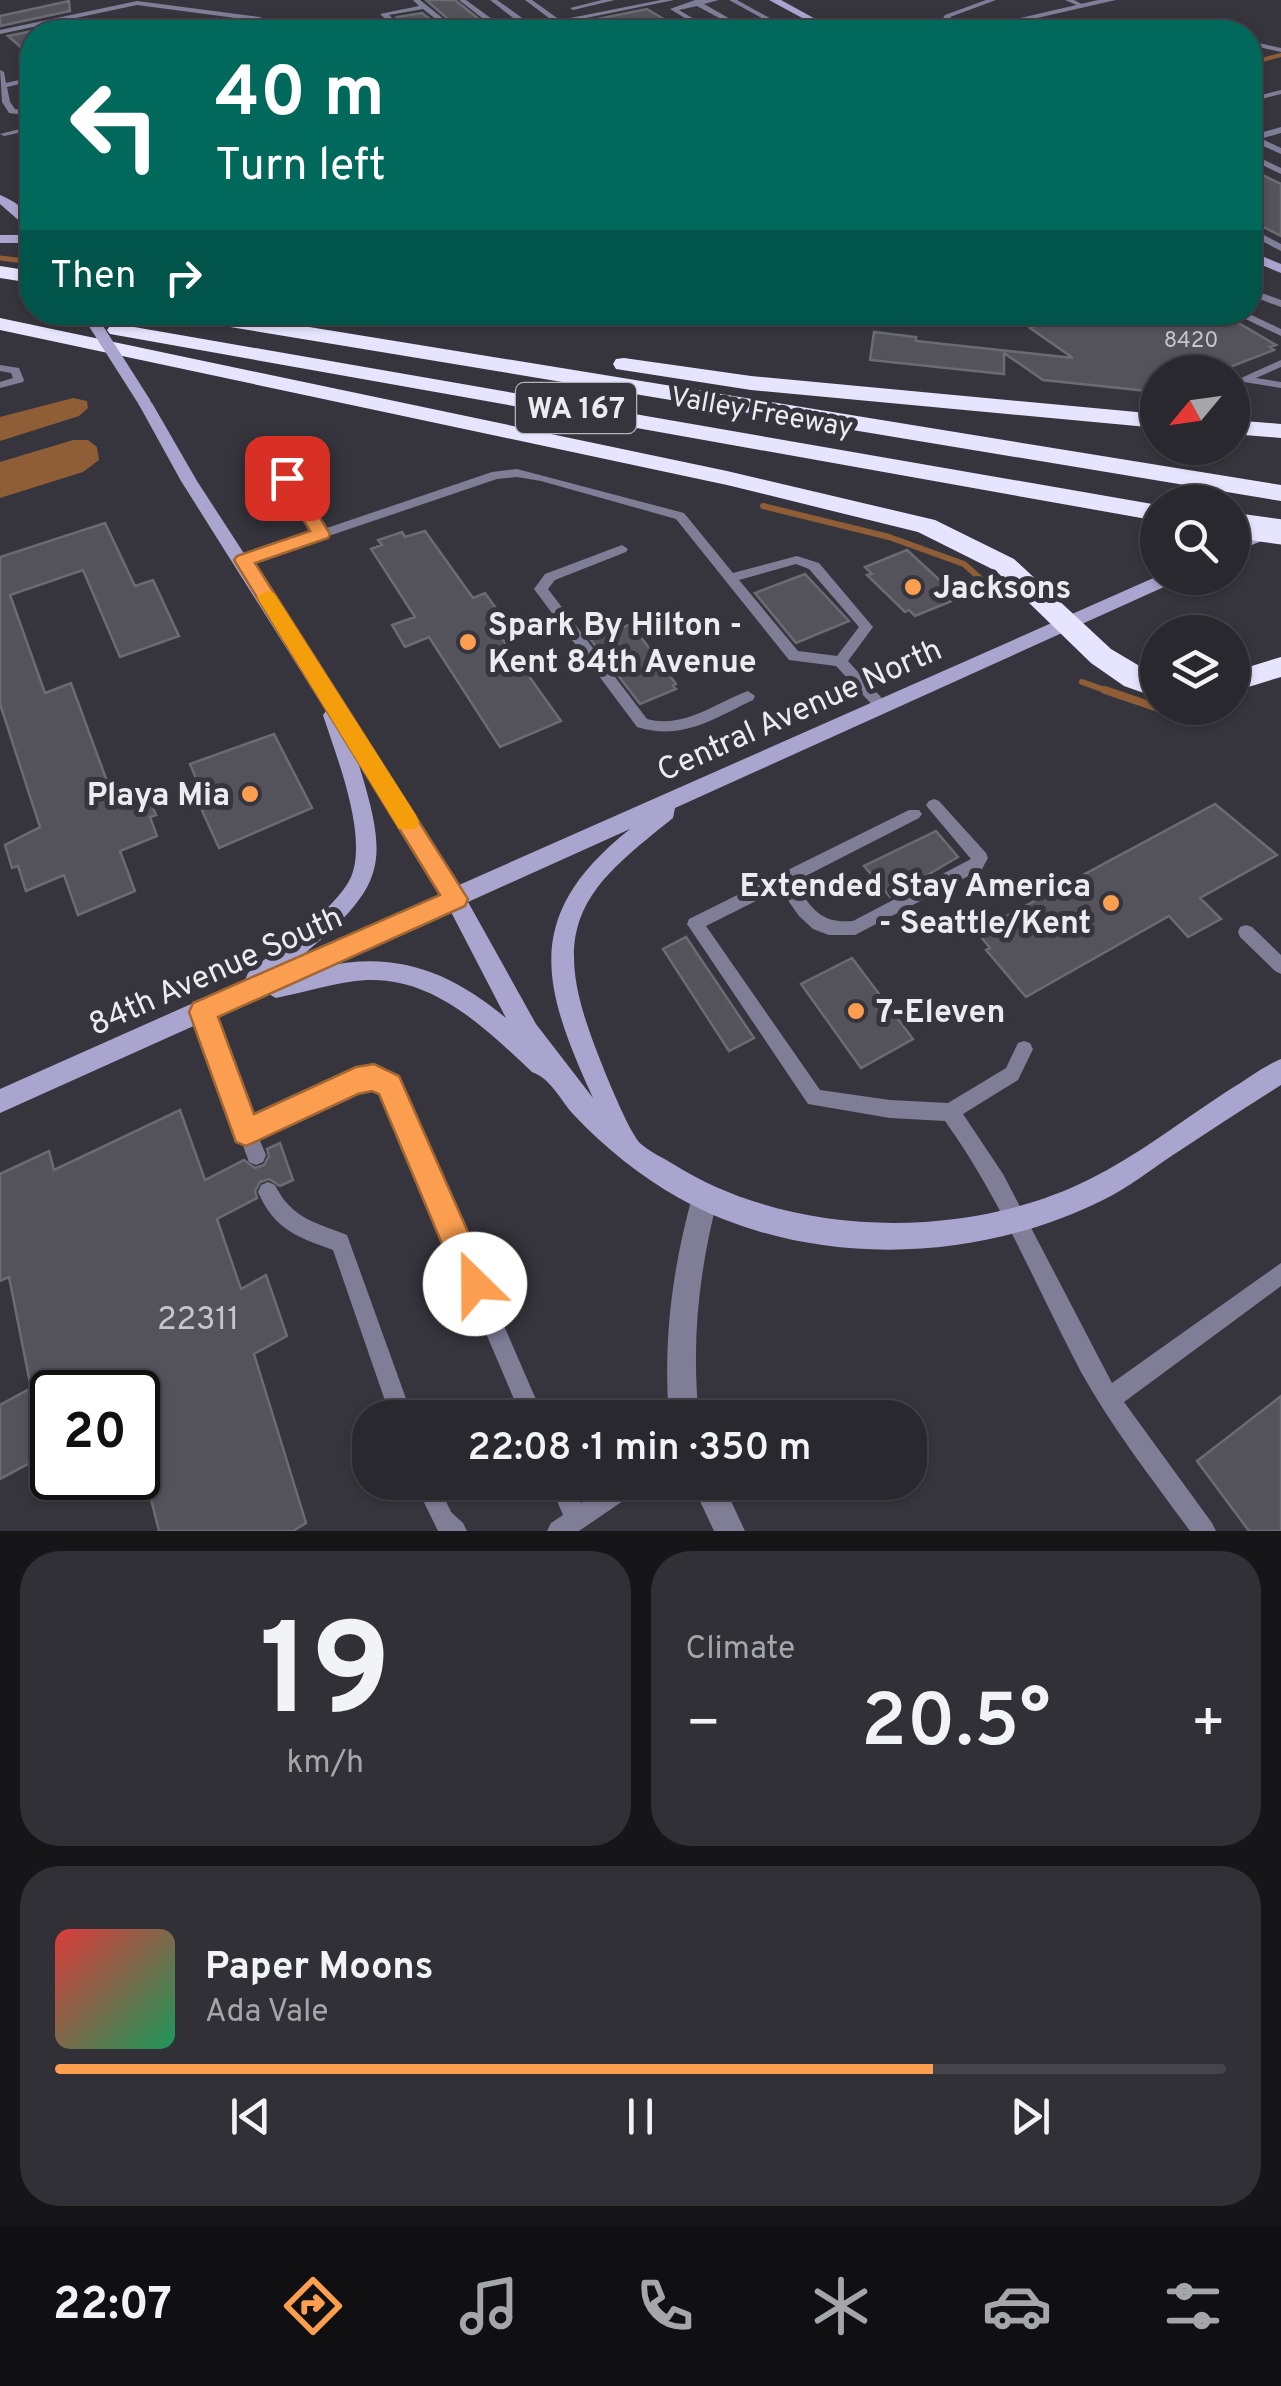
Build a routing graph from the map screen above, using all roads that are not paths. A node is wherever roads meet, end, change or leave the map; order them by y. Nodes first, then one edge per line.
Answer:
1 (416, 0) edge
2 (462, 0) edge
3 (493, 0) edge
4 (528, 0) edge
5 (562, 0) edge
6 (612, 0) edge
7 (671, 0) edge
8 (716, 0) edge
9 (732, 0) edge
10 (774, 0) edge
11 (993, 0) edge
12 (1068, 0) edge
13 (1111, 0) edge
14 (695, 2) edge
15 (1082, 6) junction
16 (424, 7) junction
17 (573, 8) junction
18 (586, 17) junction
19 (57, 20) edge
20 (262, 20) edge
21 (390, 20) edge
22 (441, 20) edge
23 (490, 20) edge
24 (520, 20) edge
25 (557, 20) edge
26 (570, 20) edge
27 (692, 20) edge
28 (727, 20) edge
29 (769, 20) edge
30 (812, 20) edge
31 (946, 20) edge
32 (1022, 20) edge
33 (0, 72) edge
34 (20, 82) edge
35 (4, 86) junction
36 (20, 112) edge
37 (20, 131) edge
38 (4, 134) dead end
39 (0, 324) edge
40 (77, 325) edge
41 (95, 325) edge
42 (255, 325) edge
43 (360, 325) edge
44 (1281, 363) edge
45 (0, 368) edge
46 (0, 385) edge
47 (1281, 385) edge
48 (1140, 419) edge
49 (1250, 428) edge
50 (1281, 431) edge
51 (270, 450) dead end
52 (1281, 493) edge
53 (1140, 510) edge
54 (1250, 526) edge
55 (1281, 529) edge
56 (321, 534) junction
57 (1250, 541) edge
58 (622, 549) dead end
59 (244, 560) junction
60 (730, 578) junction
61 (1140, 591) edge
62 (1069, 623) junction
63 (840, 661) junction
64 (1281, 667) edge
65 (1250, 676) edge
66 (1140, 682) edge
67 (326, 692) junction
68 (748, 696) dead end
69 (883, 707) junction
70 (692, 792) junction
71 (934, 805) dead end
72 (914, 814) dead end
73 (783, 880) junction
74 (456, 899) junction
75 (1246, 932) dead end
76 (1281, 966) edge
77 (240, 995) junction
78 (203, 1012) junction
79 (1024, 1050) dead end
80 (1281, 1071) edge
81 (567, 1088) junction
82 (0, 1101) edge
83 (950, 1112) junction
84 (246, 1132) junction
85 (627, 1148) junction
86 (256, 1155) dead end
87 (268, 1192) dead end
88 (704, 1197) junction
89 (1018, 1220) junction
90 (1281, 1273) edge
91 (396, 1400) edge
92 (524, 1400) edge
93 (683, 1400) edge
94 (1109, 1400) junction
95 (434, 1500) edge
96 (563, 1500) edge
97 (605, 1500) edge
98 (715, 1500) edge
99 (568, 1525) edge
100 (455, 1531) edge
101 (730, 1531) edge
102 (1204, 1531) edge

1 - 16 lane
2 - 23 lane
3 - 24 lane
4 - 25 lane
5 - 17 lane
6 - 17 lane
7 - 18 lane
8 - 14 lane
9 - 29 lane
10 - 30 main road
11 - 31 lane
12 - 15 lane
13 - 15 street
14 - 27 lane
14 - 28 lane
15 - 32 street
16 - 21 lane
16 - 22 lane
17 - 18 lane
18 - 26 lane
19 - 20 lane
33 - 35 lane
34 - 35 lane
35 - 36 lane
37 - 38 lane
39 - 62 highway
40 - 53 highway, Valley Freeway / WA 167
41 - 59 main road, bridge
42 - 52 highway, Valley Freeway / WA 167
43 - 48 highway
44 - 47 lane
45 - 46 lane
49 - 50 highway
51 - 56 lane
54 - 55 highway, bridge
55 - 57 main road
56 - 59 lane
56 - 60 lane
58 - 68 lane
59 - 67 main road
60 - 63 lane
60 - 63 lane
61 - 62 main road, Central Avenue North
62 - 66 highway
62 - 69 main road, Central Avenue North
63 - 69 lane
64 - 65 highway
67 - 74 main road
67 - 77 main road
69 - 70 main road, Central Avenue North
70 - 74 main road, Central Avenue North
70 - 85 main road
71 - 73 lane
72 - 73 lane
73 - 83 lane
74 - 77 main road, 84th Avenue South
74 - 81 main road
75 - 76 lane
77 - 78 main road, 84th Avenue South
77 - 81 main road
78 - 82 main road, 84th Avenue South
78 - 84 lane
79 - 83 lane
80 - 89 main road
81 - 85 main road
83 - 89 lane
84 - 86 lane
84 - 92 lane
85 - 88 main road
87 - 91 lane
88 - 89 main road
88 - 93 street
89 - 94 lane
90 - 94 lane
94 - 102 lane
95 - 100 lane
96 - 99 lane
97 - 99 lane
98 - 101 street

